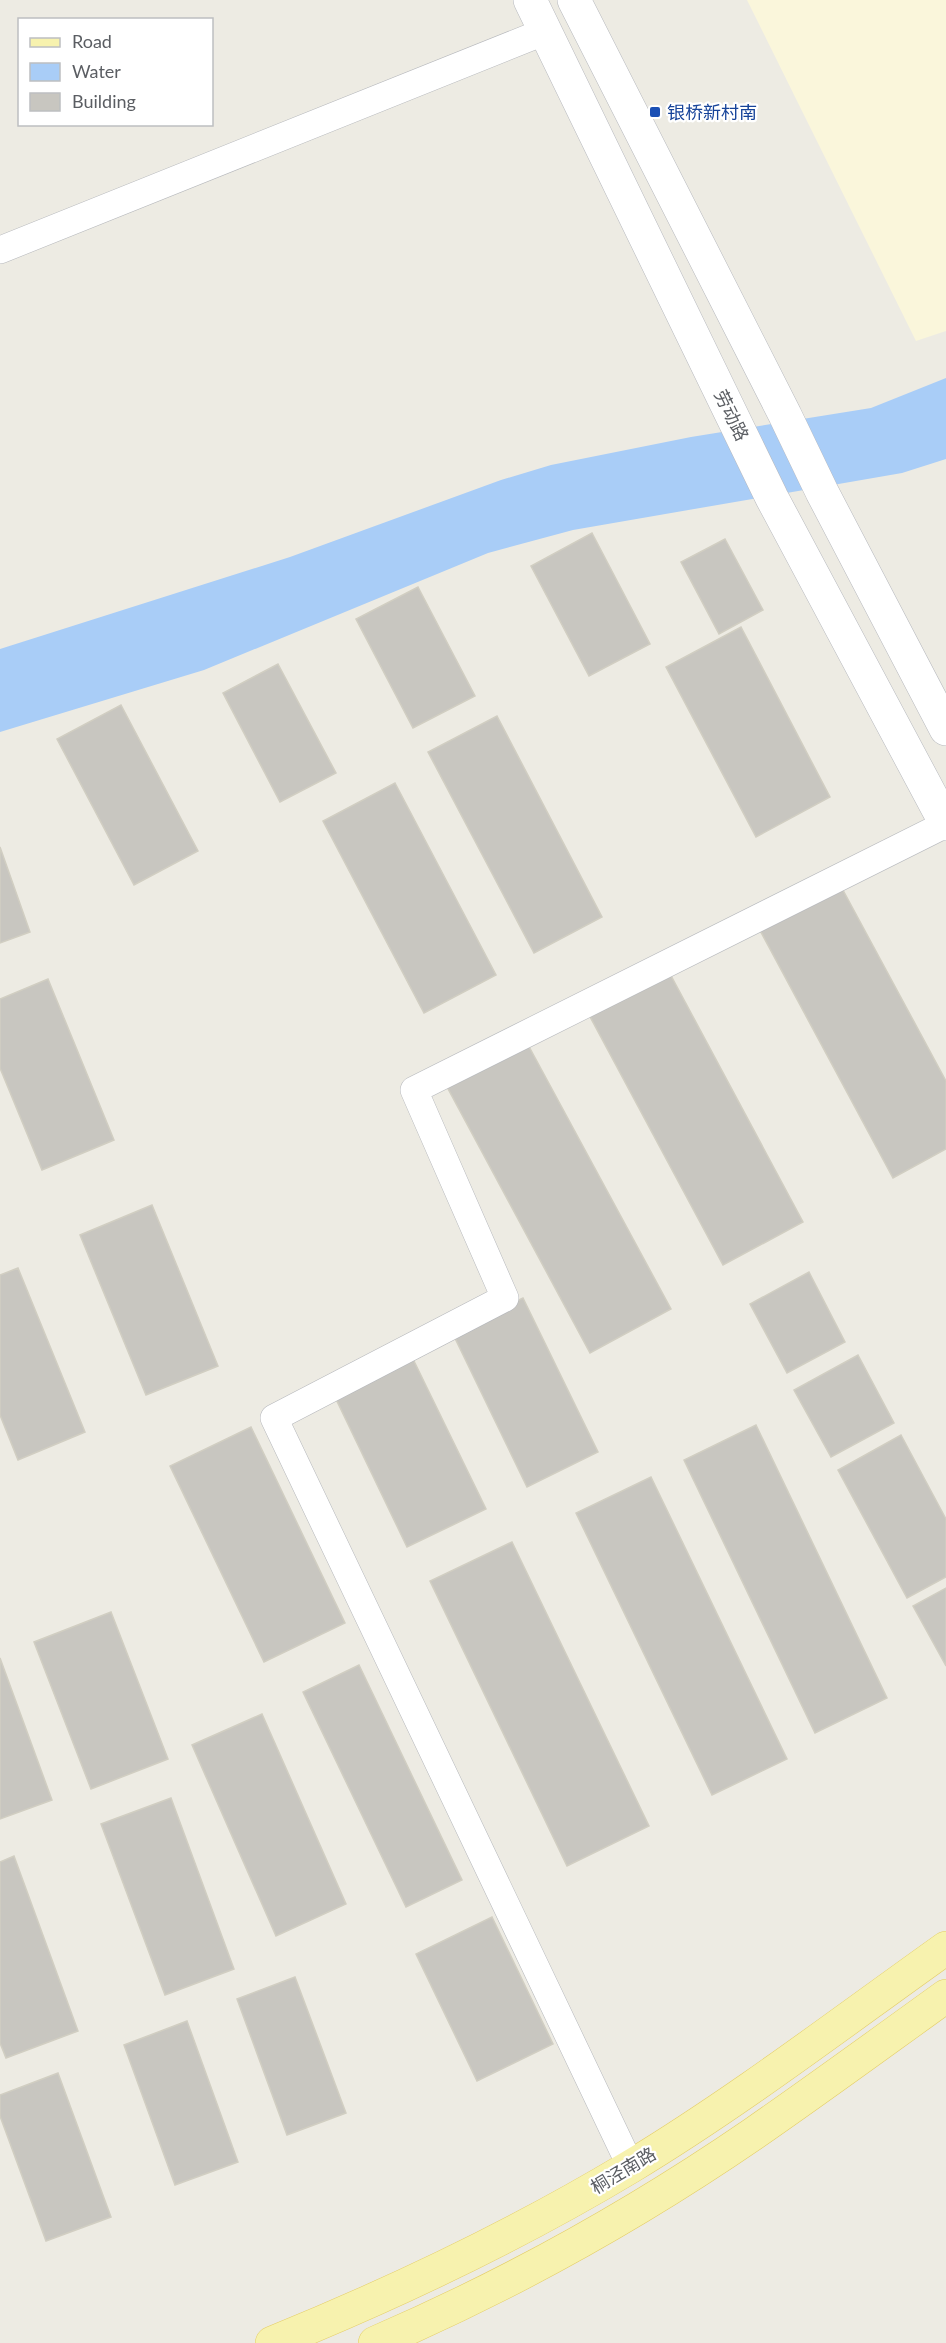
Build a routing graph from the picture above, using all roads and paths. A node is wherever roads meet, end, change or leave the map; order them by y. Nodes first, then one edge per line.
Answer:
1 (530, 0) edge
2 (574, 0) edge
3 (546, 31) junction
4 (0, 250) edge
5 (946, 729) edge
6 (946, 824) edge
7 (946, 1948) edge
8 (946, 1996) edge
9 (631, 2167) junction
10 (272, 2343) edge
11 (375, 2343) edge

1 - 3 main road, 劳动路
2 - 5 main road
3 - 4 street
3 - 6 main road, 劳动路
6 - 9 street
7 - 9 main road, 桐泾南路
8 - 11 main road
9 - 10 main road, 桐泾南路

